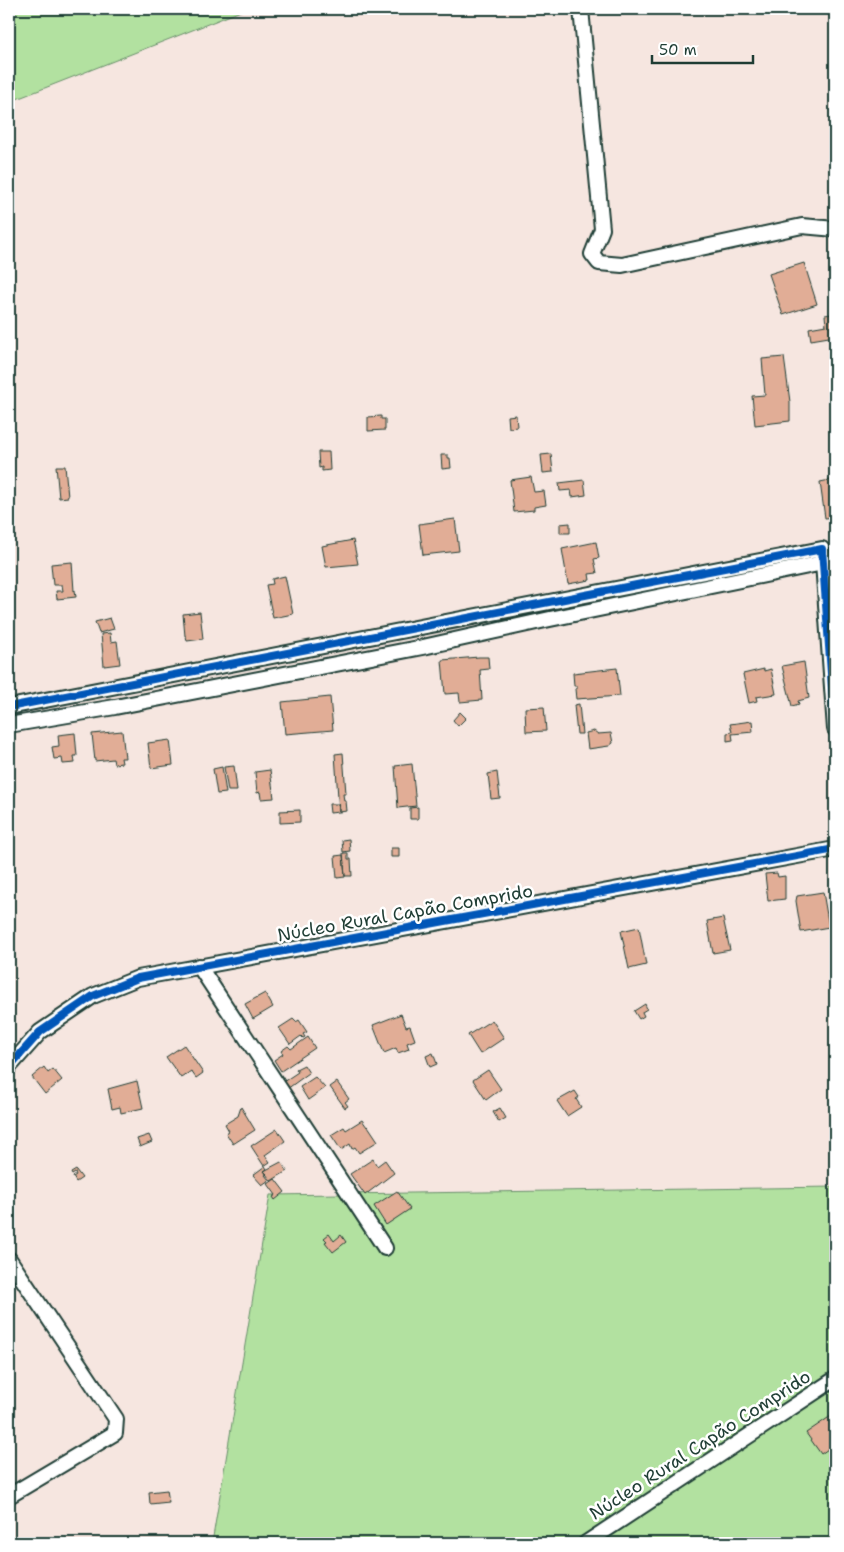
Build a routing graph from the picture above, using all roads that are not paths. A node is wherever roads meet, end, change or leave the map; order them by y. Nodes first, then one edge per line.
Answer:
1 (581, 9) edge
2 (835, 229) edge
3 (822, 556) junction
4 (336, 643) junction
5 (340, 663) junction
6 (9, 707) edge
7 (9, 725) edge
8 (835, 729) edge
9 (835, 849) edge
10 (199, 966) junction
11 (9, 1067) edge
12 (385, 1248) dead end
13 (9, 1259) edge
14 (835, 1379) edge
15 (9, 1496) edge
16 (586, 1543) edge

1 - 2 street
3 - 4 street
3 - 5 street
3 - 8 street
4 - 5 street
4 - 6 street
5 - 7 street
9 - 10 street, Núcleo Rural Capão Comprido
10 - 11 street, Núcleo Rural Capão Comprido
10 - 12 street
13 - 15 street
14 - 16 street, Núcleo Rural Capão Comprido

